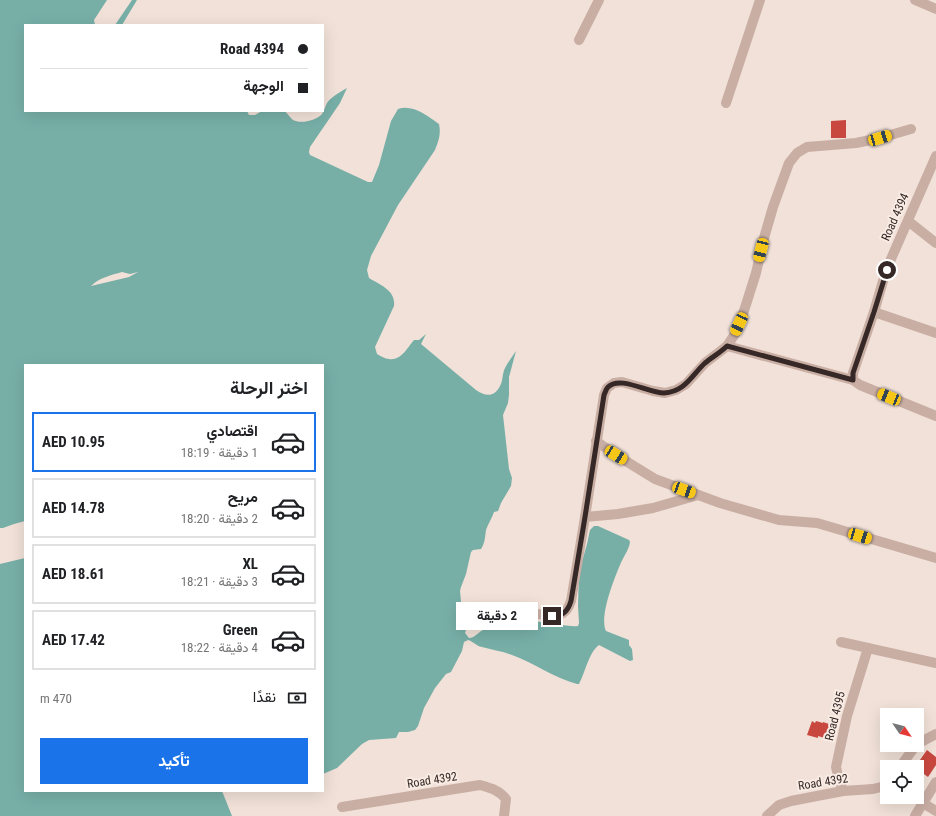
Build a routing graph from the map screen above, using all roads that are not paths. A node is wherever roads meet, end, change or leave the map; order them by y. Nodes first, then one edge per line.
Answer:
1 (599, 0) edge
2 (760, 0) edge
3 (915, 0) edge
4 (936, 9) edge
5 (579, 40) dead end
6 (726, 103) dead end
7 (911, 128) dead end
8 (936, 156) edge
9 (908, 221) junction
10 (936, 243) edge
11 (874, 312) junction
12 (936, 333) edge
13 (727, 346) junction
14 (853, 380) junction
15 (936, 416) edge
16 (596, 441) junction
17 (698, 495) junction
18 (585, 517) junction
19 (936, 558) edge
20 (495, 610) dead end
21 (841, 642) dead end
22 (868, 648) junction
23 (936, 663) edge
24 (936, 734) edge
25 (924, 741) edge
26 (935, 786) edge
27 (880, 788) edge
28 (844, 791) junction
29 (924, 802) edge
30 (922, 804) edge
31 (924, 804) edge
32 (342, 807) dead end
33 (936, 811) edge
34 (504, 816) edge
35 (767, 816) edge
36 (915, 816) edge

1 - 5 street
2 - 6 street
3 - 4 street
7 - 13 street
8 - 9 street, Road 4394
9 - 10 street
9 - 11 street, Road 4394
11 - 12 street
11 - 14 street, Road 4394
13 - 14 street
13 - 16 street
14 - 15 street
16 - 17 street
16 - 18 street
17 - 18 street
17 - 19 street
18 - 20 street
21 - 22 street
22 - 23 street
22 - 28 street, Road 4395
24 - 25 street
26 - 29 street
27 - 28 street, Road 4392
28 - 35 street, Road 4392
30 - 36 street
31 - 33 street
32 - 34 street, Road 4392

